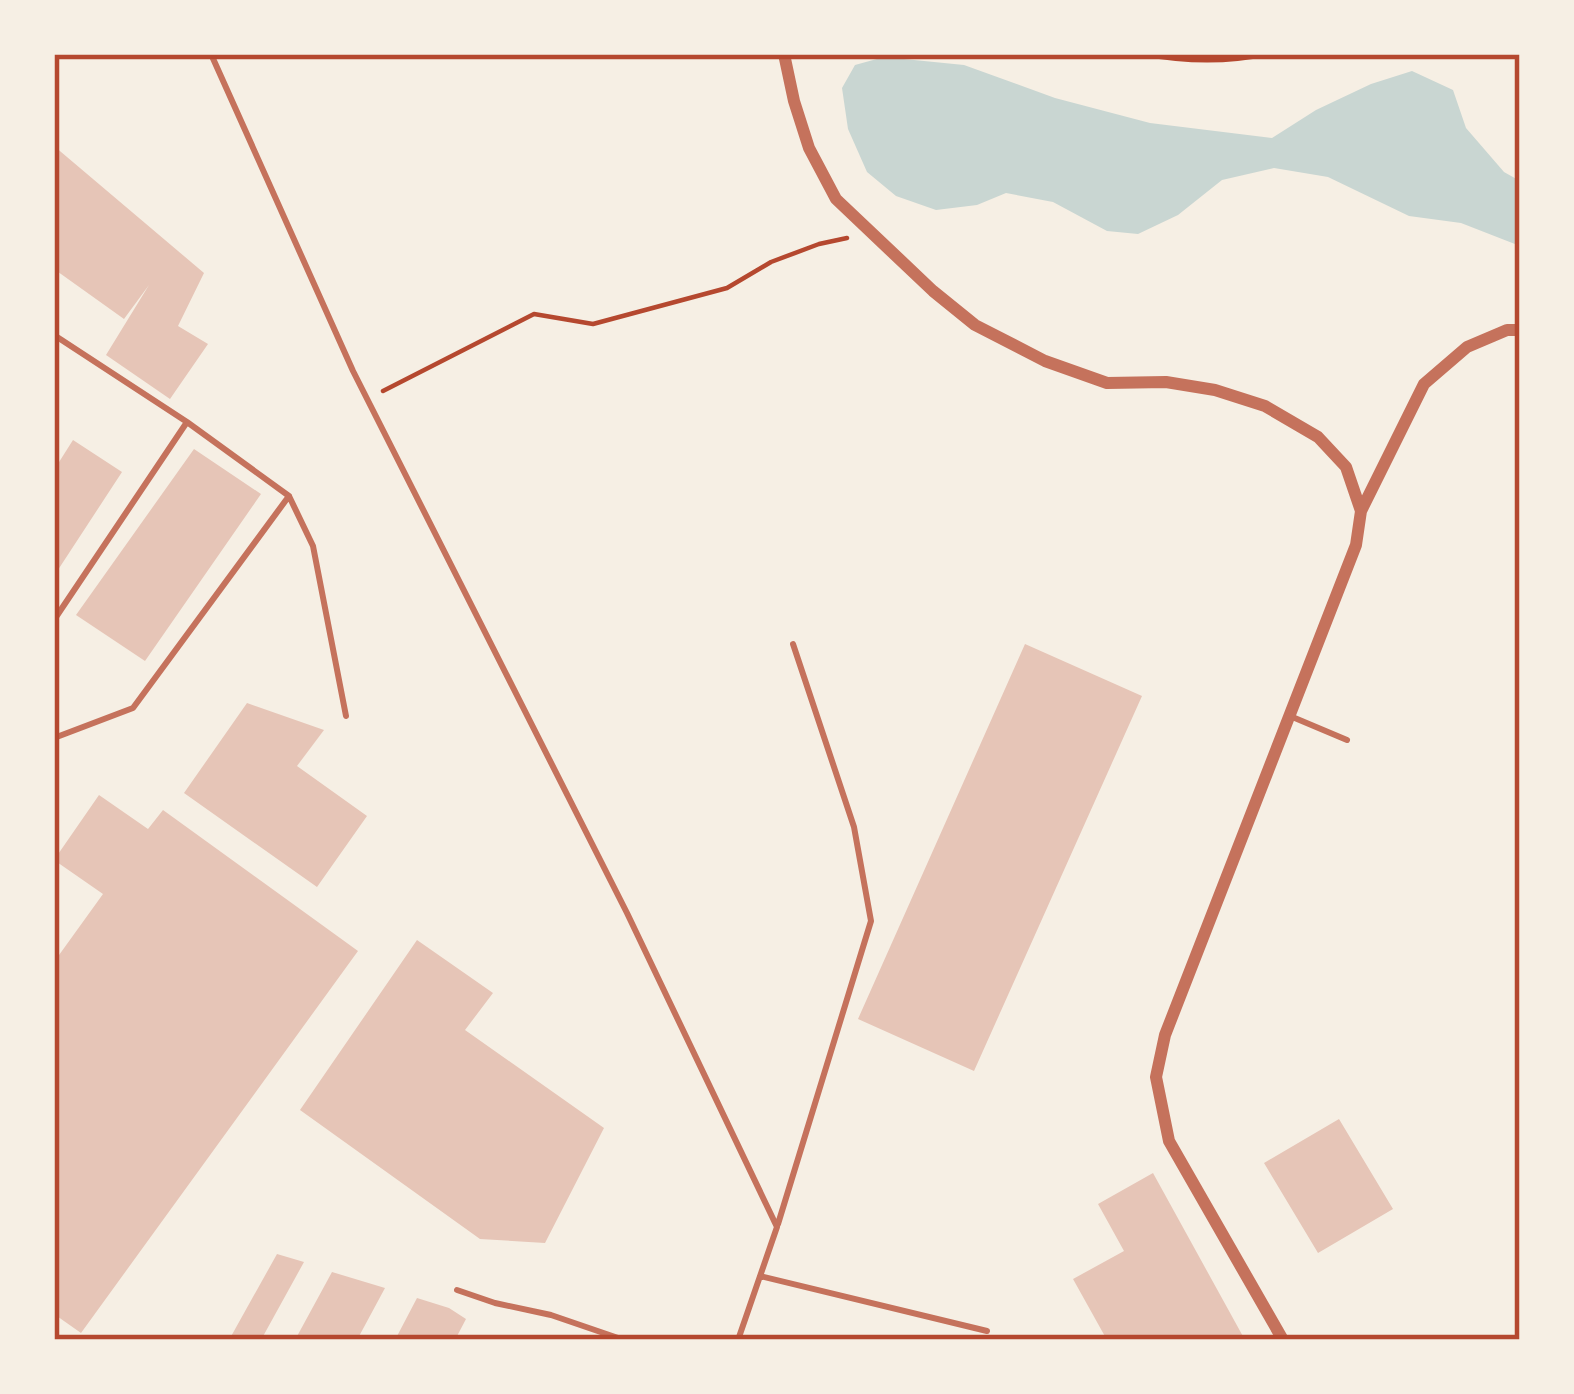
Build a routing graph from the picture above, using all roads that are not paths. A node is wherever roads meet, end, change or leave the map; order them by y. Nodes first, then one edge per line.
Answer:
1 (211, 54) edge
2 (784, 54) edge
3 (1520, 330) edge
4 (54, 335) edge
5 (187, 422) junction
6 (289, 496) junction
7 (1361, 511) junction
8 (54, 620) edge
9 (793, 644) dead end
10 (346, 716) dead end
11 (1290, 716) junction
12 (54, 738) edge
13 (1347, 740) dead end
14 (776, 1228) junction
15 (760, 1276) junction
16 (457, 1290) dead end
17 (987, 1331) dead end
18 (624, 1340) edge
19 (738, 1340) edge
20 (1283, 1340) edge

1 - 14 lane
2 - 7 street
3 - 7 street
4 - 5 lane
5 - 6 lane
5 - 8 lane
6 - 10 lane
6 - 12 lane
7 - 11 street
9 - 14 lane
11 - 13 lane
11 - 20 street
14 - 15 lane
15 - 17 lane
15 - 19 lane
16 - 18 lane

